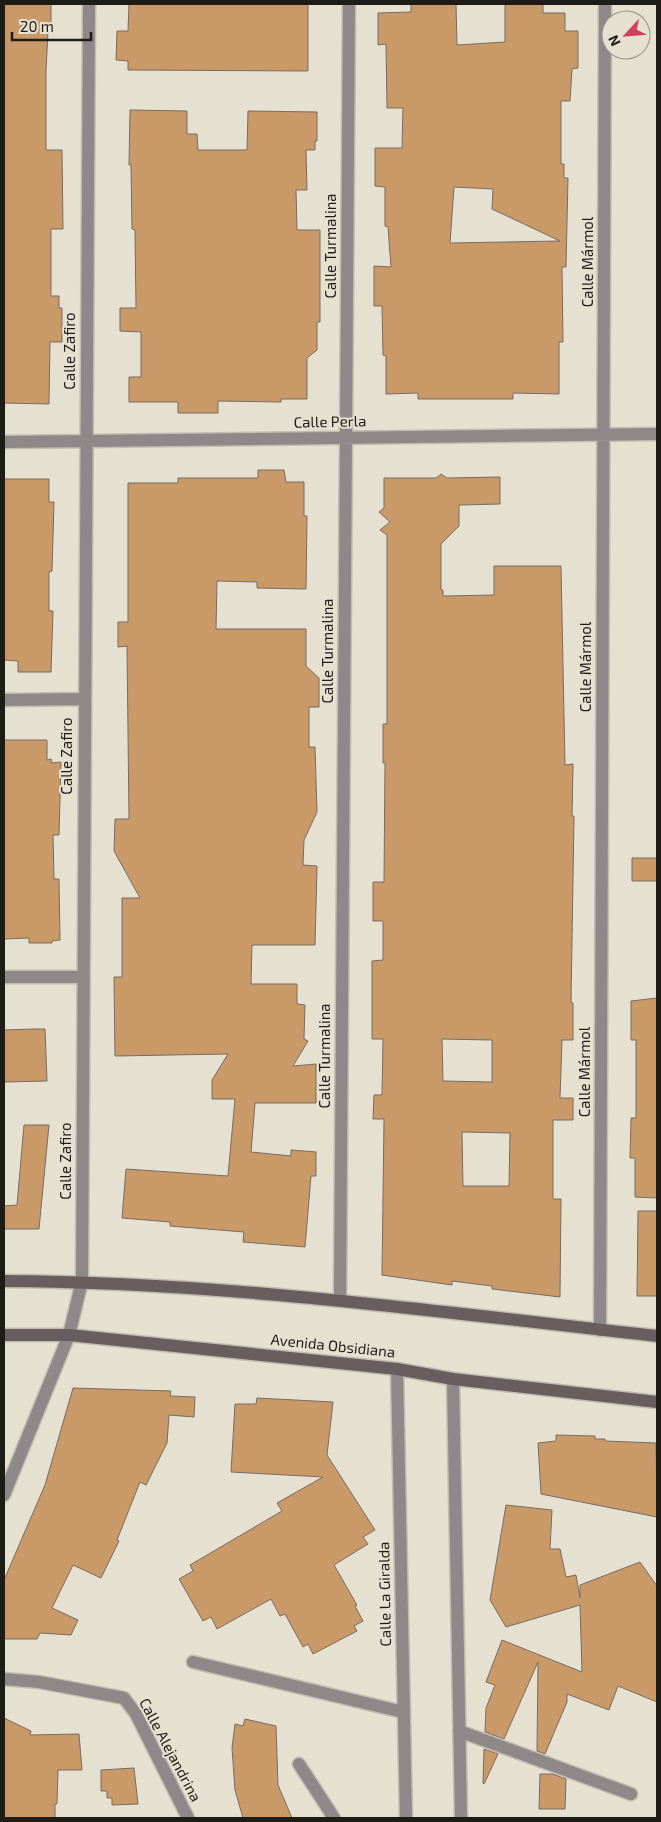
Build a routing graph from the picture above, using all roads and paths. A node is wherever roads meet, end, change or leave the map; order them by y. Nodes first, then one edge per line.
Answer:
1 (89, 4) edge
2 (349, 4) edge
3 (605, 4) edge
4 (657, 434) edge
5 (603, 435) junction
6 (346, 438) junction
7 (86, 441) junction
8 (4, 442) edge
9 (84, 699) junction
10 (4, 700) edge
11 (4, 977) edge
12 (83, 977) junction
13 (4, 1281) edge
14 (82, 1281) junction
15 (340, 1299) junction
16 (600, 1330) junction
17 (4, 1334) edge
18 (69, 1335) junction
19 (657, 1336) edge
20 (397, 1369) junction
21 (453, 1380) junction
22 (657, 1402) edge
23 (4, 1495) edge
24 (193, 1662) dead end
25 (4, 1680) edge
26 (404, 1712) junction
27 (459, 1731) junction
28 (299, 1764) dead end
29 (631, 1794) dead end
30 (188, 1818) edge
31 (334, 1818) edge
32 (406, 1818) edge
33 (461, 1818) edge

1 - 7 street, Calle Zafiro
2 - 6 street, Calle Turmalina
3 - 5 street, Calle Mármol
4 - 5 street, Calle Perla
5 - 6 street, Calle Perla
5 - 16 street, Calle Mármol
6 - 7 street, Calle Perla
6 - 15 street, Calle Turmalina
7 - 8 street, Calle Perla
7 - 9 street, Calle Zafiro
9 - 10 street
9 - 12 street, Calle Zafiro
11 - 12 street
12 - 14 street, Calle Zafiro
13 - 14 street
14 - 15 street
14 - 18 street, Calle Zafiro
15 - 16 street
16 - 19 street
17 - 18 street, Avenida Obsidiana
18 - 20 street, Avenida Obsidiana
18 - 23 street, Calle Zafiro
20 - 21 street, Avenida Obsidiana
20 - 26 street, Calle La Giralda
21 - 22 street, Avenida Obsidiana
21 - 27 street
24 - 26 street
25 - 30 street, Calle Alejandrina
26 - 32 street, Calle La Giralda
27 - 29 street
27 - 33 street
28 - 31 street

